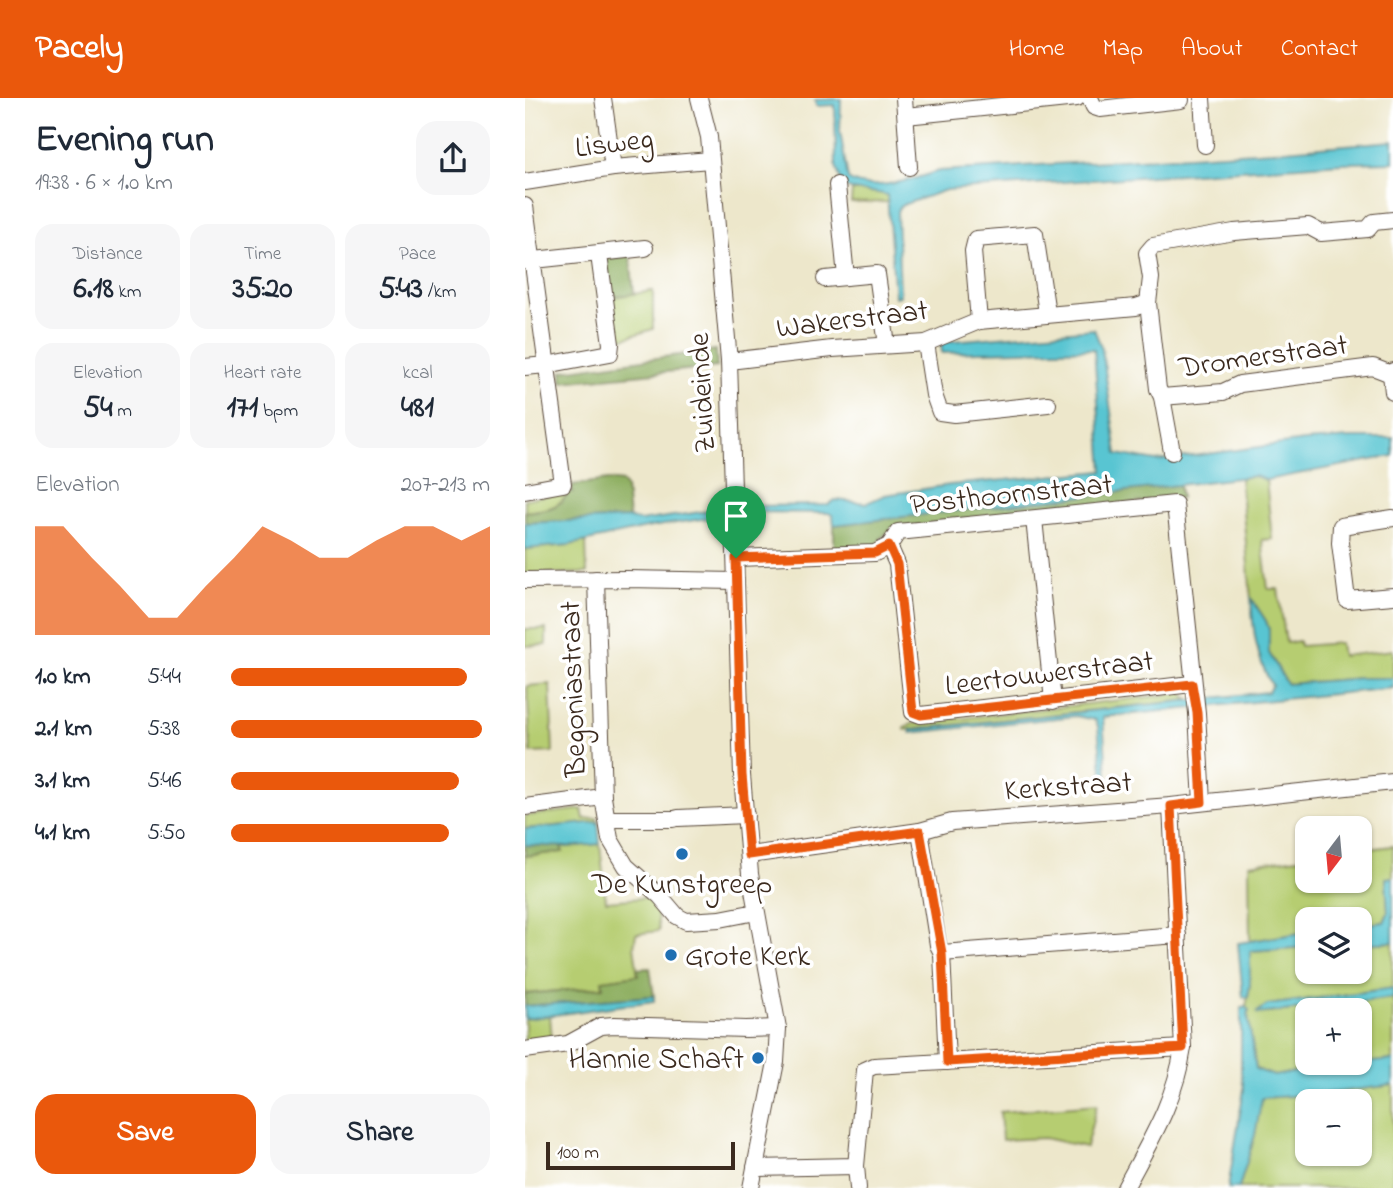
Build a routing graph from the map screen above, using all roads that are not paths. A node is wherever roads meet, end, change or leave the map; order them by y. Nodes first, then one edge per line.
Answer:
1 (603, 98) edge
2 (699, 98) edge
3 (904, 98) edge
4 (1077, 98) edge
5 (1090, 98) edge
6 (1203, 98) edge
7 (1212, 98) edge
8 (1181, 100) dead end
9 (906, 116) junction
10 (1205, 145) dead end
11 (711, 160) junction
12 (909, 167) dead end
13 (613, 168) junction
14 (525, 182) edge
15 (837, 185) dead end
16 (525, 206) edge
17 (1393, 220) edge
18 (645, 248) dead end
19 (599, 254) junction
20 (529, 261) edge
21 (846, 277) junction
22 (825, 279) dead end
23 (1148, 303) junction
24 (1047, 313) junction
25 (979, 321) junction
26 (926, 343) junction
27 (887, 345) junction
28 (729, 361) junction
29 (546, 365) junction
30 (525, 367) edge
31 (1392, 372) edge
32 (1393, 392) edge
33 (1162, 397) junction
34 (1048, 404) dead end
35 (1172, 452) dead end
36 (525, 491) edge
37 (1393, 518) edge
38 (1034, 519) junction
39 (889, 546) junction
40 (736, 558) junction
41 (596, 579) junction
42 (525, 580) edge
43 (736, 581) junction
44 (1393, 596) edge
45 (1195, 698) junction
46 (1053, 701) junction
47 (1393, 782) edge
48 (603, 797) junction
49 (1202, 802) junction
50 (1171, 806) junction
51 (525, 807) edge
52 (746, 815) junction
53 (607, 820) junction
54 (920, 831) junction
55 (749, 855) junction
56 (756, 912) junction
57 (1178, 935) junction
58 (942, 953) junction
59 (778, 1028) junction
60 (1183, 1048) junction
61 (525, 1049) edge
62 (947, 1062) junction
63 (856, 1166) junction
64 (755, 1168) junction
65 (751, 1188) edge
66 (858, 1188) edge
67 (1125, 1188) edge

1 - 13 street
2 - 11 street, Zuideinde
3 - 9 street
4 - 9 street
5 - 8 street
6 - 7 street
6 - 10 street
9 - 12 street
11 - 13 street, Lisweg
11 - 28 street, Zuideinde
13 - 14 street, Lisweg
15 - 21 street
16 - 20 street
17 - 23 street, Dromerstraat
18 - 19 street
19 - 20 street
19 - 29 street
20 - 29 street
21 - 22 street
21 - 27 street
23 - 24 street, Wakerstraat
23 - 33 street, Dromerstraat
24 - 25 street, Wakerstraat
24 - 25 street
25 - 26 street, Wakerstraat
26 - 27 street, Wakerstraat
26 - 34 street
27 - 28 street, Wakerstraat
28 - 40 street, Zuideinde
29 - 30 street
29 - 36 street
31 - 32 street
31 - 33 street, Dromerstraat
33 - 35 street
37 - 44 street
38 - 39 street, Posthoornstraat
38 - 45 street, Posthoornstraat
38 - 46 street
39 - 40 street, Posthoornstraat
39 - 46 street, Leertouwerstraat
40 - 43 street, Zuideinde
41 - 42 street
41 - 43 street
41 - 48 street, Begoniastraat
43 - 52 street, Zuideinde
45 - 46 street, Leertouwerstraat
45 - 49 street
47 - 49 street, Kerkstraat
48 - 51 street
48 - 53 street, Begoniastraat
49 - 50 street, Kerkstraat
50 - 54 street, Kerkstraat
50 - 57 street
52 - 53 street
52 - 55 street, Zuideinde
53 - 56 street, Begoniastraat
54 - 55 street, Kerkstraat
54 - 58 street
55 - 56 street, Zuideinde
56 - 59 street, Zuideinde
57 - 58 street
57 - 60 street
58 - 62 street
59 - 61 street
59 - 64 street, Zuideinde
60 - 62 street
60 - 67 street
62 - 63 street
63 - 64 street
63 - 66 street
64 - 65 street, Zuideinde

